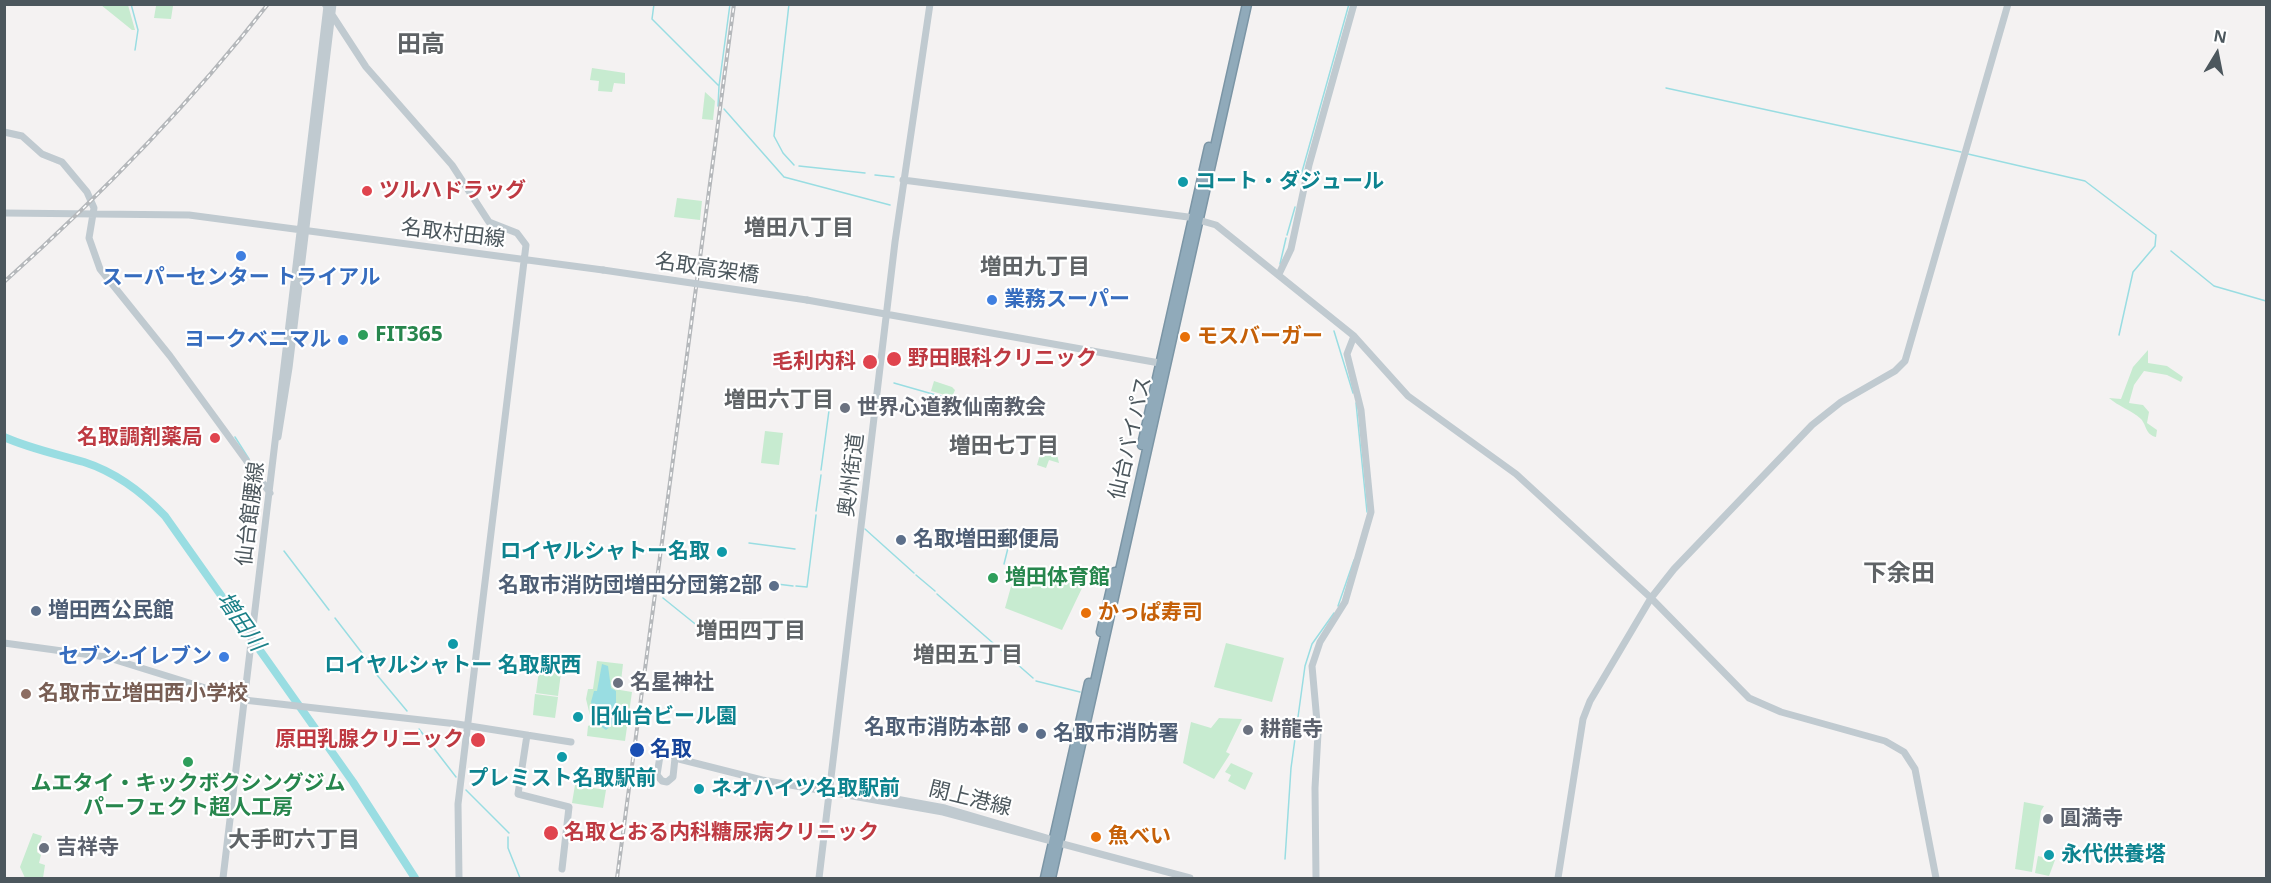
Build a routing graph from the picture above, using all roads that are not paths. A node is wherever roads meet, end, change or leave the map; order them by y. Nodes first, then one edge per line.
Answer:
1 (930, 4) edge
2 (1241, 4) edge
3 (1247, 4) edge
4 (1354, 4) edge
5 (2008, 4) edge
6 (329, 7) edge
7 (4, 132) edge
8 (903, 180) junction
9 (4, 213) edge
10 (93, 214) junction
11 (1197, 219) junction
12 (303, 230) junction
13 (525, 260) junction
14 (603, 270) joint
15 (1279, 274) junction
16 (887, 313) junction
17 (1354, 336) junction
18 (1163, 363) junction
19 (270, 493) junction
20 (1651, 598) junction
21 (4, 642) edge
22 (244, 700) junction
23 (468, 725) junction
24 (527, 735) junction
25 (572, 742) dead end
26 (675, 758) dead end
27 (829, 792) junction
28 (1055, 841) junction
29 (562, 869) dead end
30 (223, 879) edge
31 (459, 879) edge
32 (819, 879) edge
33 (1045, 879) edge
34 (1051, 879) edge
35 (1190, 879) edge
36 (1316, 879) edge
37 (1558, 879) edge
38 (1936, 879) edge

1 - 8 street, 奥州街道
2 - 11 highway, 仙台バイパス
3 - 11 highway, 仙台バイパス
4 - 15 street
5 - 20 street
6 - 12 street, 仙台館腰線
6 - 13 street
7 - 10 street
8 - 11 street
8 - 16 street, 奥州街道
9 - 10 street, 名取村田線
10 - 12 street, 名取村田線
10 - 19 street
11 - 15 street
11 - 18 highway, 仙台バイパス
12 - 13 street, 名取村田線
12 - 19 street, 仙台館腰線
13 - 14 street, 名取村田線
13 - 23 street
14 - 16 street, 名取高架橋, bridge
15 - 17 street
16 - 18 street
16 - 27 street, 奥州街道
17 - 20 street
17 - 36 street
18 - 28 highway, 仙台バイパス
19 - 22 street, 仙台館腰線
20 - 37 street
20 - 38 street
21 - 22 street
22 - 23 street
22 - 30 street, 仙台館腰線
23 - 24 street
23 - 31 street
24 - 25 street
24 - 29 street
26 - 27 street, 閖上港線
27 - 28 street, 閖上港線
27 - 32 street, 奥州街道
28 - 33 highway, 仙台バイパス
28 - 34 highway, 仙台バイパス
28 - 35 street, 閖上港線

